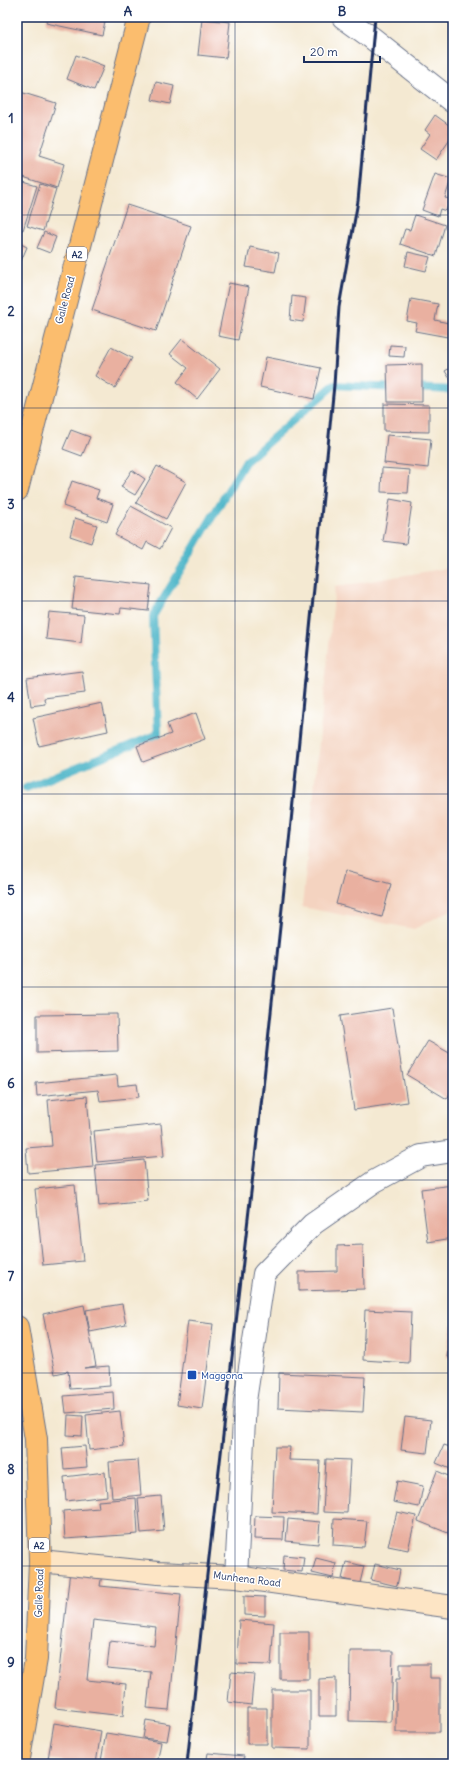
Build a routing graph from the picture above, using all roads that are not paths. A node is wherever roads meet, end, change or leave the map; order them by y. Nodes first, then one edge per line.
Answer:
1 (139, 17) edge
2 (343, 17) edge
3 (453, 102) edge
4 (17, 490) edge
5 (453, 1151) edge
6 (17, 1327) edge
7 (40, 1561) junction
8 (236, 1577) junction
9 (453, 1607) edge
10 (18, 1764) edge

1 - 4 highway, Galle Road / A2
2 - 3 street
5 - 8 street
6 - 7 highway, Galle Road / A2
7 - 8 street, Munhena Road
7 - 10 highway, Galle Road / A2
8 - 9 street, Munhena Road

